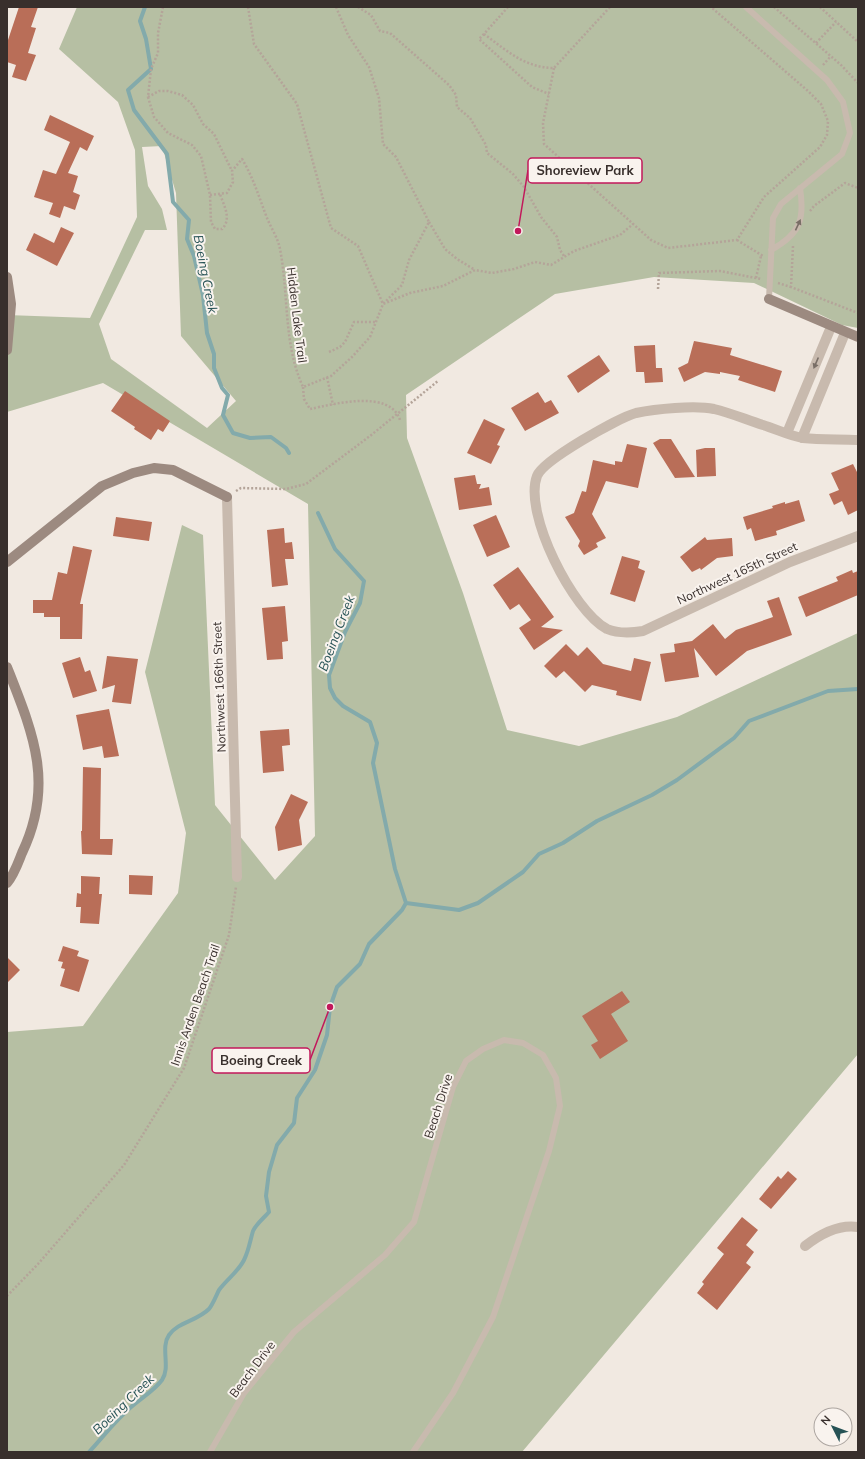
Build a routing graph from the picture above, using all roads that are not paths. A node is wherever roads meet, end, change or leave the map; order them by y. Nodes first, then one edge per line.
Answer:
1 (746, 7) edge
2 (800, 188) junction
3 (771, 253) junction
4 (7, 277) edge
5 (769, 299) joint
6 (831, 327) junction
7 (845, 333) junction
8 (858, 337) edge
9 (7, 350) edge
10 (786, 433) junction
11 (802, 438) junction
12 (858, 440) edge
13 (858, 536) edge
14 (7, 562) edge
15 (7, 667) edge
16 (237, 877) road end
17 (7, 883) edge
18 (858, 1227) edge
19 (804, 1246) dead end
20 (210, 1452) edge
21 (413, 1452) edge

1 - 2 lane
2 - 3 lane
3 -> 2 lane
3 - 5 lane
4 - 9 street
5 - 6 street
6 - 7 street
6 -> 10 street
7 - 8 street
7 - 11 street
10 - 11 street
10 - 13 street, Northwest 165th Street
11 - 12 street
14 - 16 street, Northwest 166th Street
15 - 17 street
18 - 19 street
20 - 21 lane, Beach Drive

